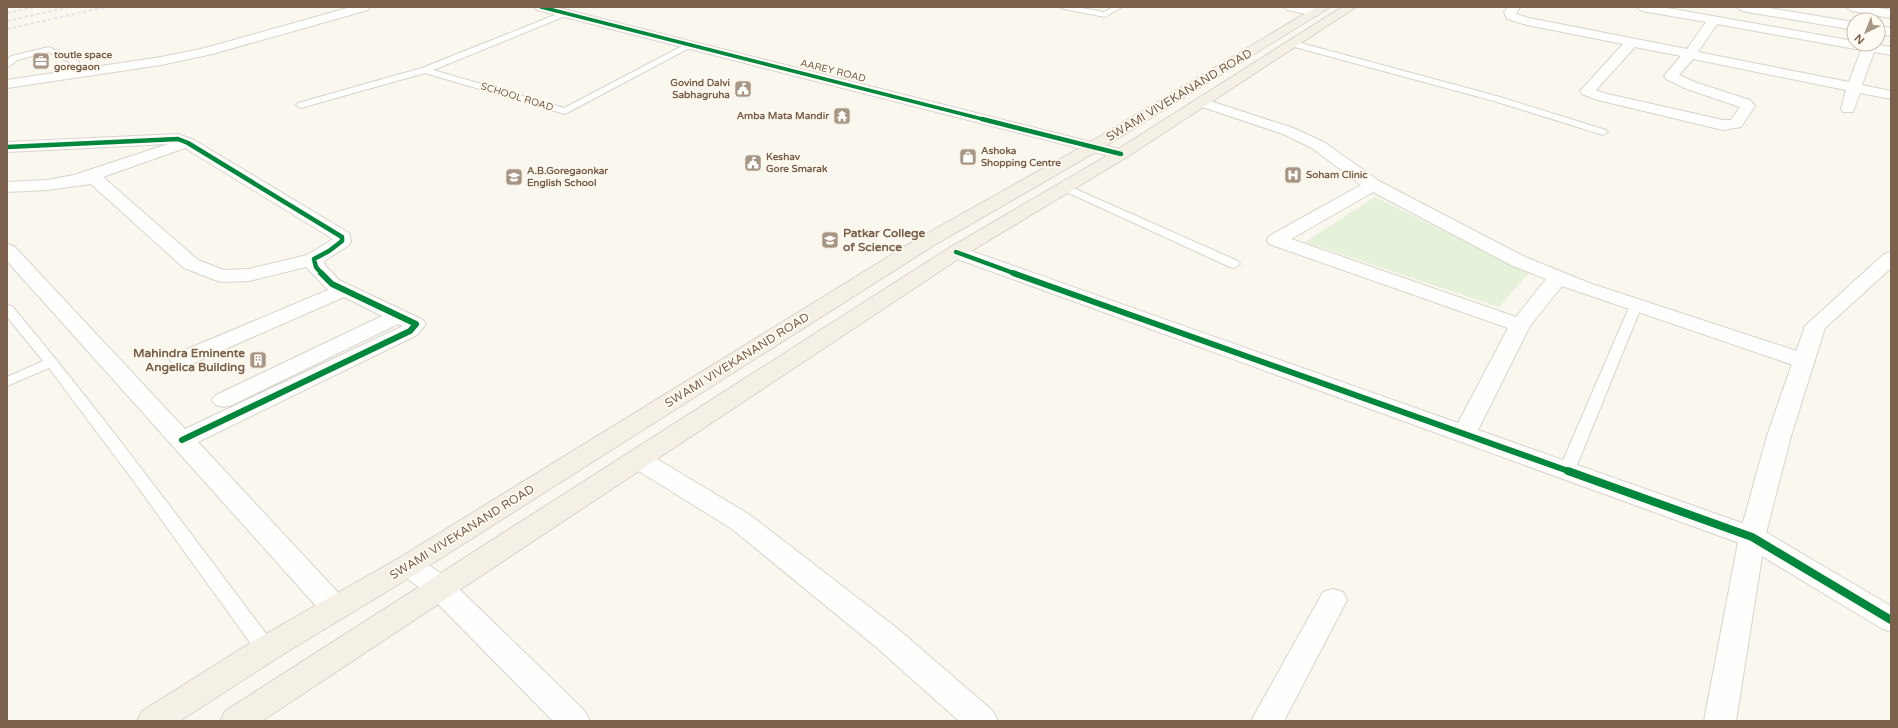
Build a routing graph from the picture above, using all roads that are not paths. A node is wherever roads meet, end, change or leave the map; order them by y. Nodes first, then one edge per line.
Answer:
1 (364, 7) edge
2 (1064, 7) edge
3 (1118, 7) edge
4 (1291, 7) edge
5 (1350, 7) edge
6 (1642, 7) edge
7 (1742, 7) edge
8 (1852, 7) edge
9 (1877, 7) edge
10 (555, 9) edge
11 (1320, 9) edge
12 (1891, 9) edge
13 (1512, 12) edge
14 (1891, 14) edge
15 (1714, 20) junction
16 (1846, 25) edge
17 (1846, 43) edge
18 (1294, 44) junction
19 (691, 45) junction
20 (1630, 45) junction
21 (1867, 52) edge
22 (1688, 57) junction
23 (7, 64) edge
24 (425, 70) junction
25 (63, 76) junction
26 (7, 84) edge
27 (1854, 87) junction
28 (1891, 95) edge
29 (1201, 102) junction
30 (301, 105) dead end
31 (1848, 109) dead end
32 (1603, 132) dead end
33 (188, 143) junction
34 (7, 147) edge
35 (1093, 147) junction
36 (1120, 154) junction
37 (77, 180) junction
38 (1373, 185) junction
39 (7, 187) edge
40 (1064, 187) junction
41 (7, 250) edge
42 (956, 252) junction
43 (1891, 258) edge
44 (314, 259) junction
45 (1234, 264) dead end
46 (1558, 277) junction
47 (344, 290) junction
48 (1636, 305) junction
49 (7, 309) edge
50 (397, 315) junction
51 (1520, 325) junction
52 (181, 360) dead end
53 (1804, 361) junction
54 (50, 362) junction
55 (7, 382) edge
56 (224, 400) dead end
57 (1464, 433) junction
58 (182, 440) junction
59 (638, 459) junction
60 (1567, 470) junction
61 (1752, 537) junction
62 (409, 565) junction
63 (440, 588) junction
64 (1333, 600) dead end
65 (335, 608) junction
66 (1891, 620) edge
67 (266, 649) junction
68 (153, 721) edge
69 (236, 721) edge
70 (574, 721) edge
71 (982, 721) edge
72 (1267, 721) edge
73 (1720, 721) edge

1 - 25 street
2 - 3 lane
4 - 11 street
5 - 18 main road, SWAMI VIVEKANAND ROAD
6 - 15 street
7 - 16 street
8 - 14 street
9 - 12 street
10 - 19 street, AAREY ROAD
10 - 24 lane
11 - 35 main road, SWAMI VIVEKANAND ROAD
13 - 20 street
15 - 17 street
15 - 22 street
18 - 29 main road, SWAMI VIVEKANAND ROAD
18 - 32 lane
19 - 24 lane, SCHOOL ROAD
19 - 35 street, AAREY ROAD
20 - 22 street
20 - 22 street
21 - 27 street
22 - 27 street
23 - 25 lane
24 - 30 lane
25 - 26 street
27 - 28 street
27 - 31 street
29 - 36 main road, SWAMI VIVEKANAND ROAD
29 - 38 street
33 - 34 street
33 - 37 street
33 - 44 street
35 - 36 street, AAREY ROAD
35 - 62 main road, SWAMI VIVEKANAND ROAD
36 - 40 main road, SWAMI VIVEKANAND ROAD
37 - 39 street
37 - 44 street
38 - 46 street
38 - 51 street
40 - 42 main road, SWAMI VIVEKANAND ROAD
40 - 45 lane
41 - 58 street
42 - 57 street
42 - 59 main road, SWAMI VIVEKANAND ROAD
43 - 53 street
44 - 47 street
46 - 48 street
46 - 51 street
47 - 50 street
47 - 52 street
48 - 53 street
48 - 60 lane
49 - 54 lane
50 - 56 street
50 - 58 street
51 - 57 street
53 - 61 street
54 - 55 lane
54 - 67 lane
57 - 60 street
58 - 65 street
59 - 63 main road, SWAMI VIVEKANAND ROAD
59 - 71 street
60 - 61 street
61 - 66 street
61 - 73 street
62 - 63 street
62 - 65 main road, SWAMI VIVEKANAND ROAD
63 - 69 main road, SWAMI VIVEKANAND ROAD
63 - 70 street
64 - 72 street
65 - 67 main road, SWAMI VIVEKANAND ROAD
67 - 68 main road, SWAMI VIVEKANAND ROAD

